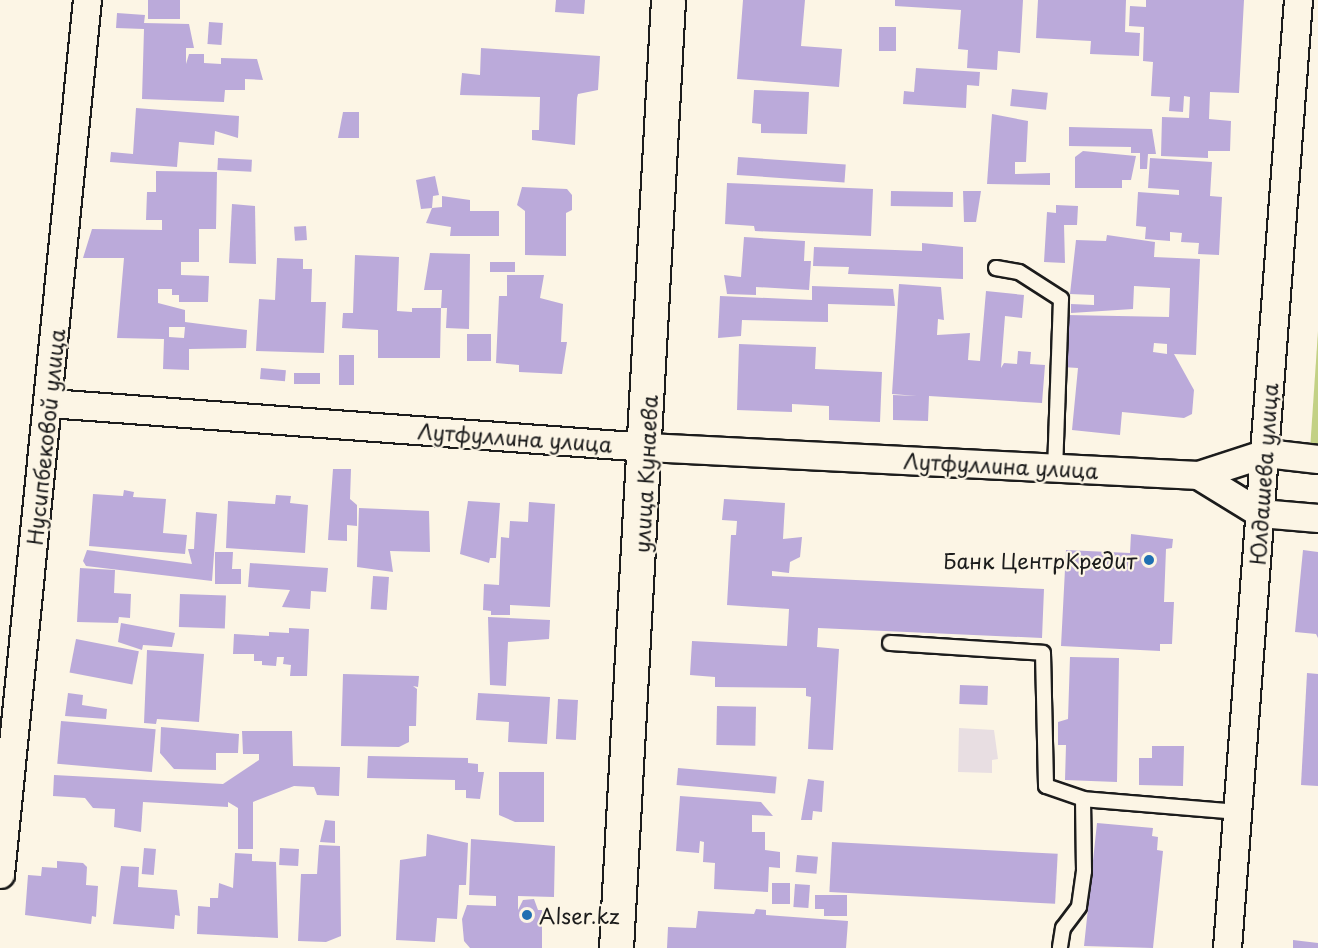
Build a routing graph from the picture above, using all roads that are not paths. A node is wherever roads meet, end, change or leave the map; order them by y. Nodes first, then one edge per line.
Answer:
1 (87, 0) edge
2 (668, 0) edge
3 (1298, 0) edge
4 (996, 268) dead end
5 (49, 403) junction
6 (647, 447) junction
7 (1266, 453) junction
8 (1318, 459) edge
9 (1055, 468) junction
10 (1198, 475) junction
11 (1260, 513) junction
12 (1318, 518) edge
13 (890, 643) dead end
14 (1083, 799) junction
15 (1237, 812) junction
16 (0, 874) edge
17 (616, 948) edge
18 (1060, 948) edge
19 (1227, 948) edge

1 - 5 street, Нусипбековой улица
2 - 6 main road, улица Кунаева
3 - 7 street, Юлдашева улица
4 - 9 lane
5 - 6 street, Лутфуллина улица
5 - 16 street, Нусипбековой улица
6 - 9 street, Лутфуллина улица
6 - 17 main road, улица Кунаева
7 - 8 street, Лутфуллина улица
7 - 10 street, Лутфуллина улица
7 - 11 street, Юлдашева улица
9 - 10 street, Лутфуллина улица
10 - 11 street, Лутфуллина улица
11 - 12 street, Лутфуллина улица
11 - 15 street, Юлдашева улица
13 - 14 lane
14 - 15 lane
14 - 18 lane
15 - 19 street, Юлдашева улица

